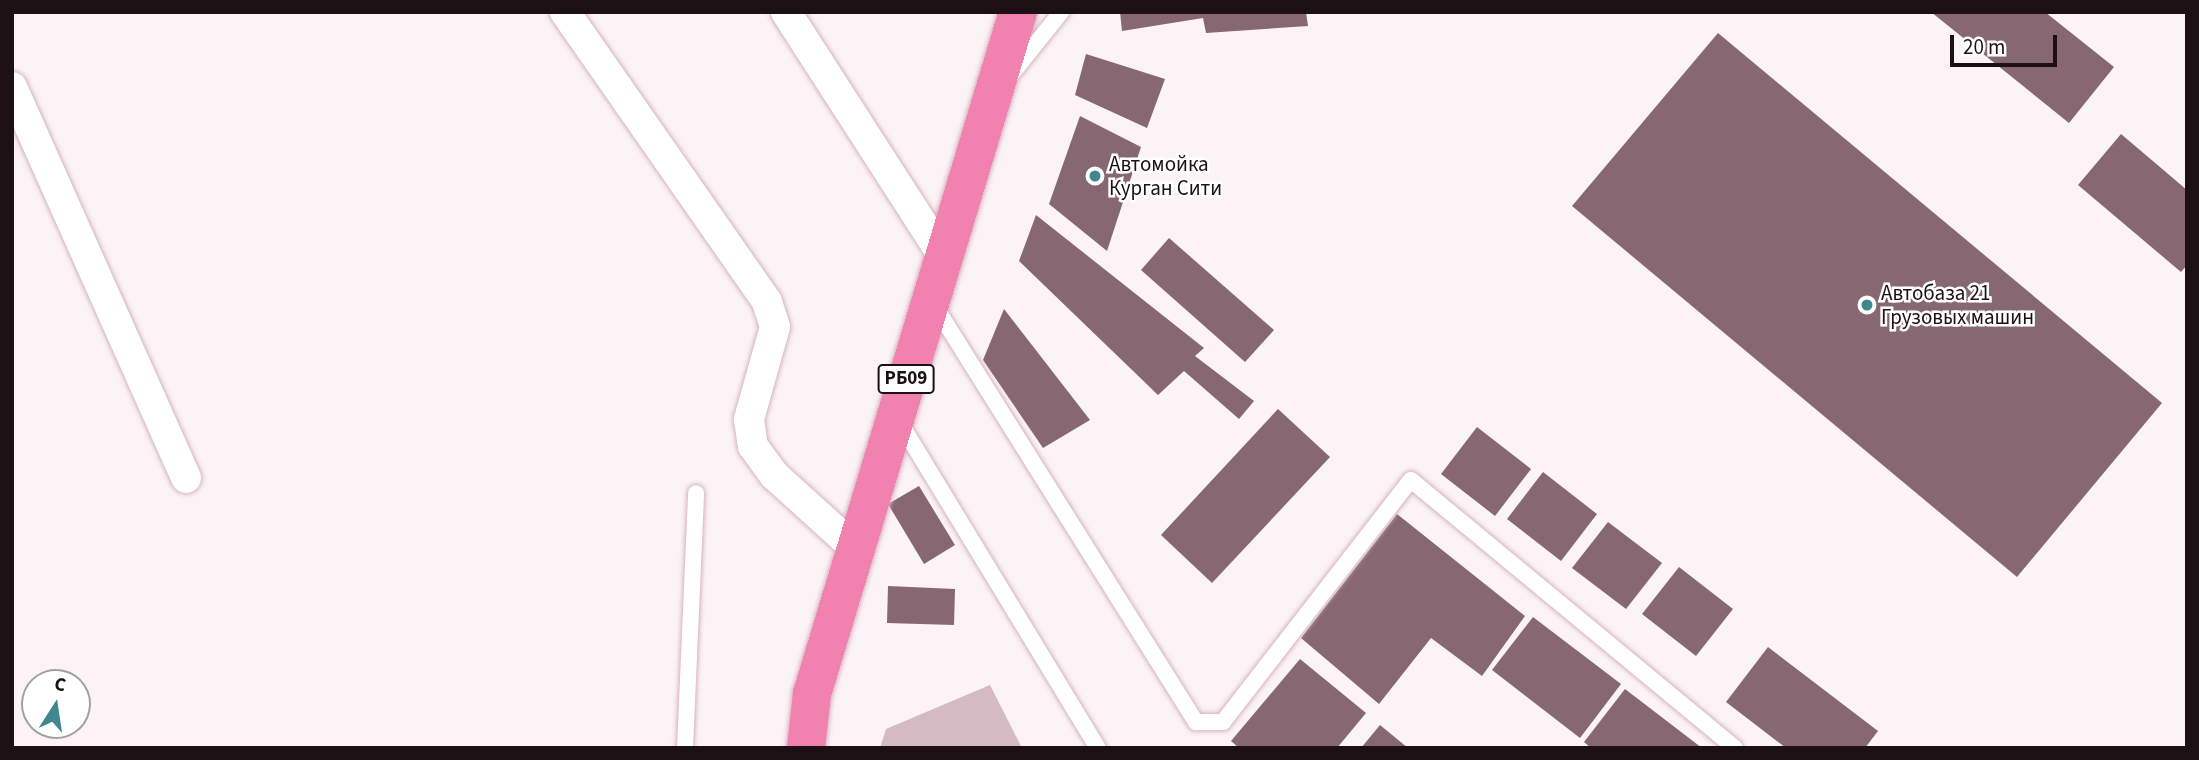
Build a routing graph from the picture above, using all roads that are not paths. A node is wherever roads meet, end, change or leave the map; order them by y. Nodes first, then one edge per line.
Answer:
1 (565, 12) edge
2 (786, 12) edge
3 (1018, 12) edge
4 (1061, 12) edge
5 (12, 87) edge
6 (991, 99) junction
7 (943, 256) junction
8 (930, 298) junction
9 (895, 415) junction
10 (186, 478) dead end
11 (696, 493) dead end
12 (856, 549) junction
13 (685, 748) edge
14 (806, 748) edge
15 (1098, 748) edge
16 (1735, 748) edge

1 - 12 street
2 - 7 street
3 - 6 highway, РБ09
4 - 6 lane
5 - 10 street
6 - 7 highway, РБ09
7 - 8 highway, РБ09
8 - 9 highway, РБ09
8 - 16 lane
9 - 12 highway, РБ09
9 - 15 lane
11 - 13 lane
12 - 14 highway, РБ09

